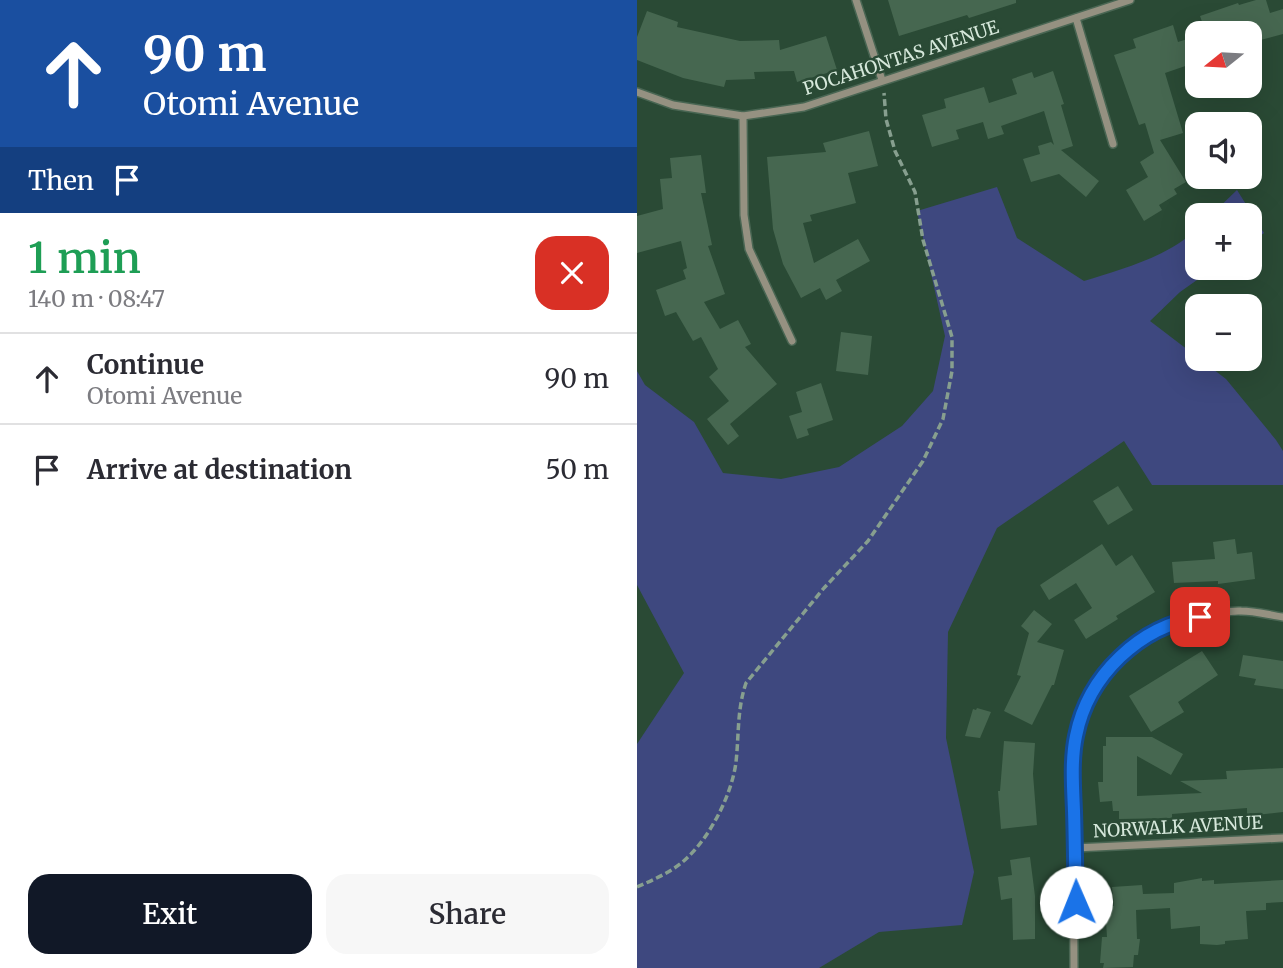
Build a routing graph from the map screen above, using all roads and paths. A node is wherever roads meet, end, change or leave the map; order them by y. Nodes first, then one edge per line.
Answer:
1 (856, 0) edge
2 (1130, 0) edge
3 (1076, 18) junction
4 (883, 80) junction
5 (637, 92) edge
6 (743, 116) junction
7 (1113, 144) dead end
8 (792, 341) dead end
9 (1283, 617) edge
10 (1283, 838) edge
11 (1075, 848) junction
12 (637, 887) edge
13 (1074, 968) edge

1 - 4 street
2 - 3 street, POCAHONTAS AVENUE
3 - 4 street, POCAHONTAS AVENUE
3 - 7 street
4 - 6 street, POCAHONTAS AVENUE
4 - 12 path
5 - 6 street, POCAHONTAS AVENUE
6 - 8 street
9 - 11 street
10 - 11 street, NORWALK AVENUE
11 - 13 street

